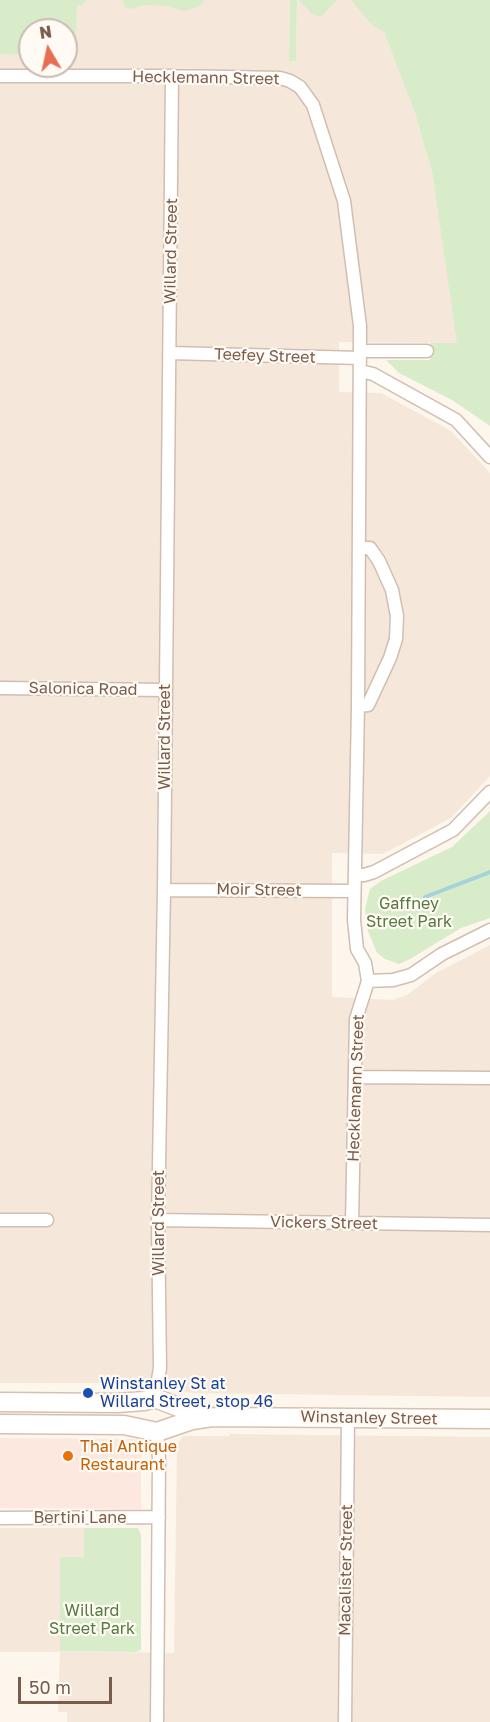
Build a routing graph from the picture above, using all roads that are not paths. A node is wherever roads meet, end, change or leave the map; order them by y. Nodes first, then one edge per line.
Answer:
1 (0, 76) edge
2 (172, 76) junction
3 (427, 351) dead end
4 (170, 353) junction
5 (360, 360) junction
6 (490, 457) edge
7 (359, 548) junction
8 (0, 688) edge
9 (165, 690) junction
10 (358, 706) junction
11 (490, 792) edge
12 (355, 875) junction
13 (164, 890) junction
14 (354, 891) junction
15 (490, 930) edge
16 (368, 981) junction
17 (355, 1077) junction
18 (490, 1078) edge
19 (0, 1220) edge
20 (47, 1220) dead end
21 (158, 1220) junction
22 (352, 1223) junction
23 (490, 1225) edge
24 (155, 1400) junction
25 (0, 1402) edge
26 (212, 1417) junction
27 (348, 1418) junction
28 (490, 1419) edge
29 (0, 1424) edge
30 (156, 1430) junction
31 (159, 1517) junction
32 (0, 1518) edge
33 (157, 1722) edge
34 (345, 1722) edge

1 - 2 street, Hecklemann Street
2 - 4 street, Willard Street
2 - 5 street, Hecklemann Street
3 - 5 street, Teefey Street
4 - 5 street, Teefey Street
4 - 9 street, Willard Street
5 - 6 street
5 - 7 street, Hecklemann Street
7 - 10 street, Hecklemann Street
7 - 10 street
8 - 9 street, Salonica Road
9 - 13 street, Willard Street
10 - 12 street, Hecklemann Street
11 - 12 street
12 - 14 street, Hecklemann Street
13 - 14 street, Moir Street
13 - 21 street, Willard Street
14 - 16 street, Hecklemann Street
15 - 16 street
16 - 17 street, Hecklemann Street
17 - 18 street
17 - 22 street, Hecklemann Street
19 - 20 street
21 - 22 street, Vickers Street
21 - 24 street, Willard Street
22 - 23 street, Vickers Street
24 - 25 street, Winstanley Street
24 - 26 street, Winstanley Street
24 - 30 street
24 - 30 street
26 - 27 street, Winstanley Street
26 - 30 street, Winstanley Street
27 - 28 street, Winstanley Street
27 - 34 street, Macalister Street
29 - 30 street, Winstanley Street
30 - 31 street
31 - 32 street, Bertini Lane
31 - 33 street

